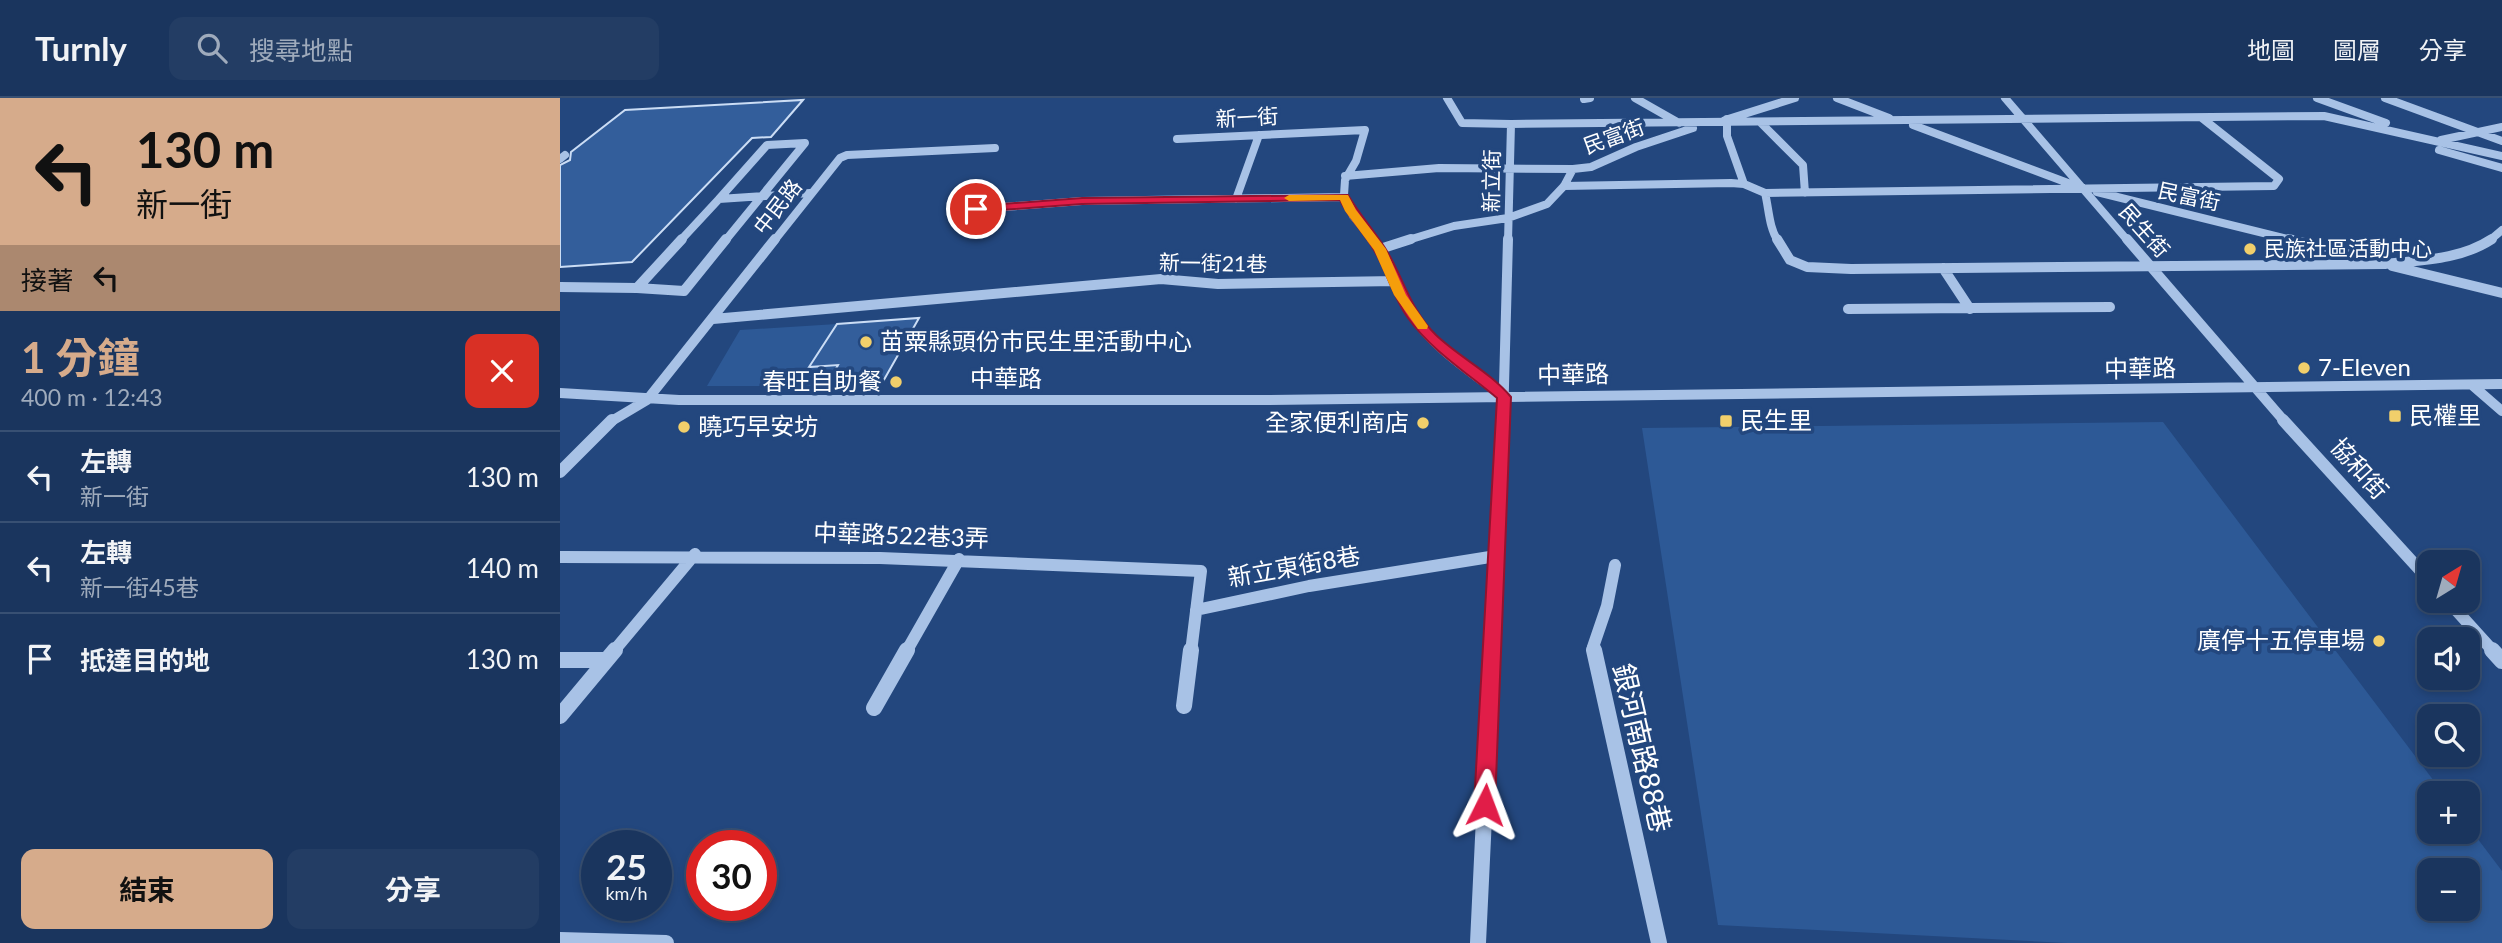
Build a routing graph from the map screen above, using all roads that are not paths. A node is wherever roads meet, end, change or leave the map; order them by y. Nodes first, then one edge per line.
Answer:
1 (1447, 98) edge
2 (1635, 98) edge
3 (1795, 98) edge
4 (1837, 98) edge
5 (2005, 98) edge
6 (2317, 98) edge
7 (2385, 98) edge
8 (2202, 118) junction
9 (1728, 121) junction
10 (2025, 121) junction
11 (1905, 122) junction
12 (1711, 123) junction
13 (1761, 123) junction
14 (1511, 124) junction
15 (1679, 124) junction
16 (2502, 127) edge
17 (2477, 131) junction
18 (2400, 133) junction
19 (1259, 135) junction
20 (1177, 139) dead end
21 (2437, 141) junction
22 (2502, 141) edge
23 (995, 148) dead end
24 (2502, 156) edge
25 (2502, 168) edge
26 (1510, 169) junction
27 (1573, 169) junction
28 (1345, 176) junction
29 (1744, 184) junction
30 (1564, 186) junction
31 (2082, 188) junction
32 (810, 193) junction
33 (1765, 193) junction
34 (1805, 193) junction
35 (761, 196) junction
36 (1344, 197) junction
37 (719, 199) junction
38 (1236, 199) junction
39 (976, 209) dead end
40 (1508, 218) junction
41 (2502, 230) edge
42 (1380, 249) junction
43 (2385, 264) junction
44 (2151, 265) junction
45 (1943, 268) junction
46 (1395, 281) junction
47 (560, 287) edge
48 (637, 288) junction
49 (2502, 293) edge
50 (2110, 307) dead end
51 (1848, 309) dead end
52 (1970, 309) junction
53 (713, 319) junction
54 (2472, 384) junction
55 (2502, 384) edge
56 (2255, 389) junction
57 (560, 393) edge
58 (1504, 397) junction
59 (647, 400) junction
60 (2502, 411) edge
61 (560, 472) edge
62 (695, 554) junction
63 (1496, 556) junction
64 (560, 557) edge
65 (959, 559) junction
66 (1615, 565) dead end
67 (2417, 567) edge
68 (1196, 610) junction
69 (2459, 613) edge
70 (560, 660) edge
71 (606, 660) junction
72 (2502, 661) edge
73 (1184, 706) dead end
74 (874, 708) dead end
75 (560, 716) edge
76 (560, 940) edge
77 (666, 943) edge
78 (1478, 943) edge
79 (1659, 943) edge

1 - 14 street
2 - 15 street
3 - 9 street, 民富街
4 - 11 street, 民富街
5 - 10 street, 民生街
6 - 18 street
7 - 17 street
8 - 10 street
8 - 18 street
8 - 31 street
9 - 12 street, 民富街
9 - 13 street
9 - 29 street
10 - 11 street
10 - 31 street, 民生街
11 - 13 street
11 - 31 street, 民富街
12 - 15 street, 新立街
12 - 27 street, 民富街
13 - 34 street
14 - 15 street, 新立街
14 - 26 street, 新立街
16 - 17 street
17 - 21 street
17 - 22 street
18 - 21 street
19 - 20 street, 新一街
19 - 28 street, 新一街
19 - 38 street
21 - 24 street
21 - 25 street
23 - 32 street, 中民路
26 - 27 street
26 - 28 street
26 - 40 street, 新立街
27 - 30 street, 民富街
28 - 36 street, 新一街
29 - 30 street
29 - 33 street
30 - 40 street, 民富街
31 - 34 street
31 - 43 street, 民富街
31 - 44 street, 民生街
32 - 35 street
32 - 53 street, 中民路
33 - 34 street
33 - 45 street
35 - 37 street
35 - 37 street
35 - 48 street
36 - 38 street
36 - 42 street
37 - 48 street
38 - 39 street
40 - 42 street, 民富街
40 - 58 street, 新立街
41 - 43 street
42 - 46 street
43 - 44 street
43 - 49 street, 民富街
44 - 45 street
44 - 56 street, 民生街
45 - 52 street
46 - 53 street, 新一街21巷
46 - 58 street
47 - 48 street
50 - 52 street
51 - 52 street
53 - 59 street, 中民路
54 - 55 street, 中華路
54 - 56 street, 中華路
54 - 60 street
56 - 58 street, 中華路
56 - 67 street, 協和街
57 - 59 street, 中華路
58 - 59 street, 中華路
58 - 63 street, 新立街
59 - 61 street
62 - 64 street, 中華路522巷3弄
62 - 65 street, 中華路522巷3弄
62 - 71 street
63 - 68 street, 新立東街8巷
63 - 78 street, 新立街
65 - 68 street, 中華路522巷3弄
65 - 74 street
66 - 79 street, 銀河南路88巷
68 - 73 street
69 - 72 street
70 - 71 street
71 - 75 street
76 - 77 street

